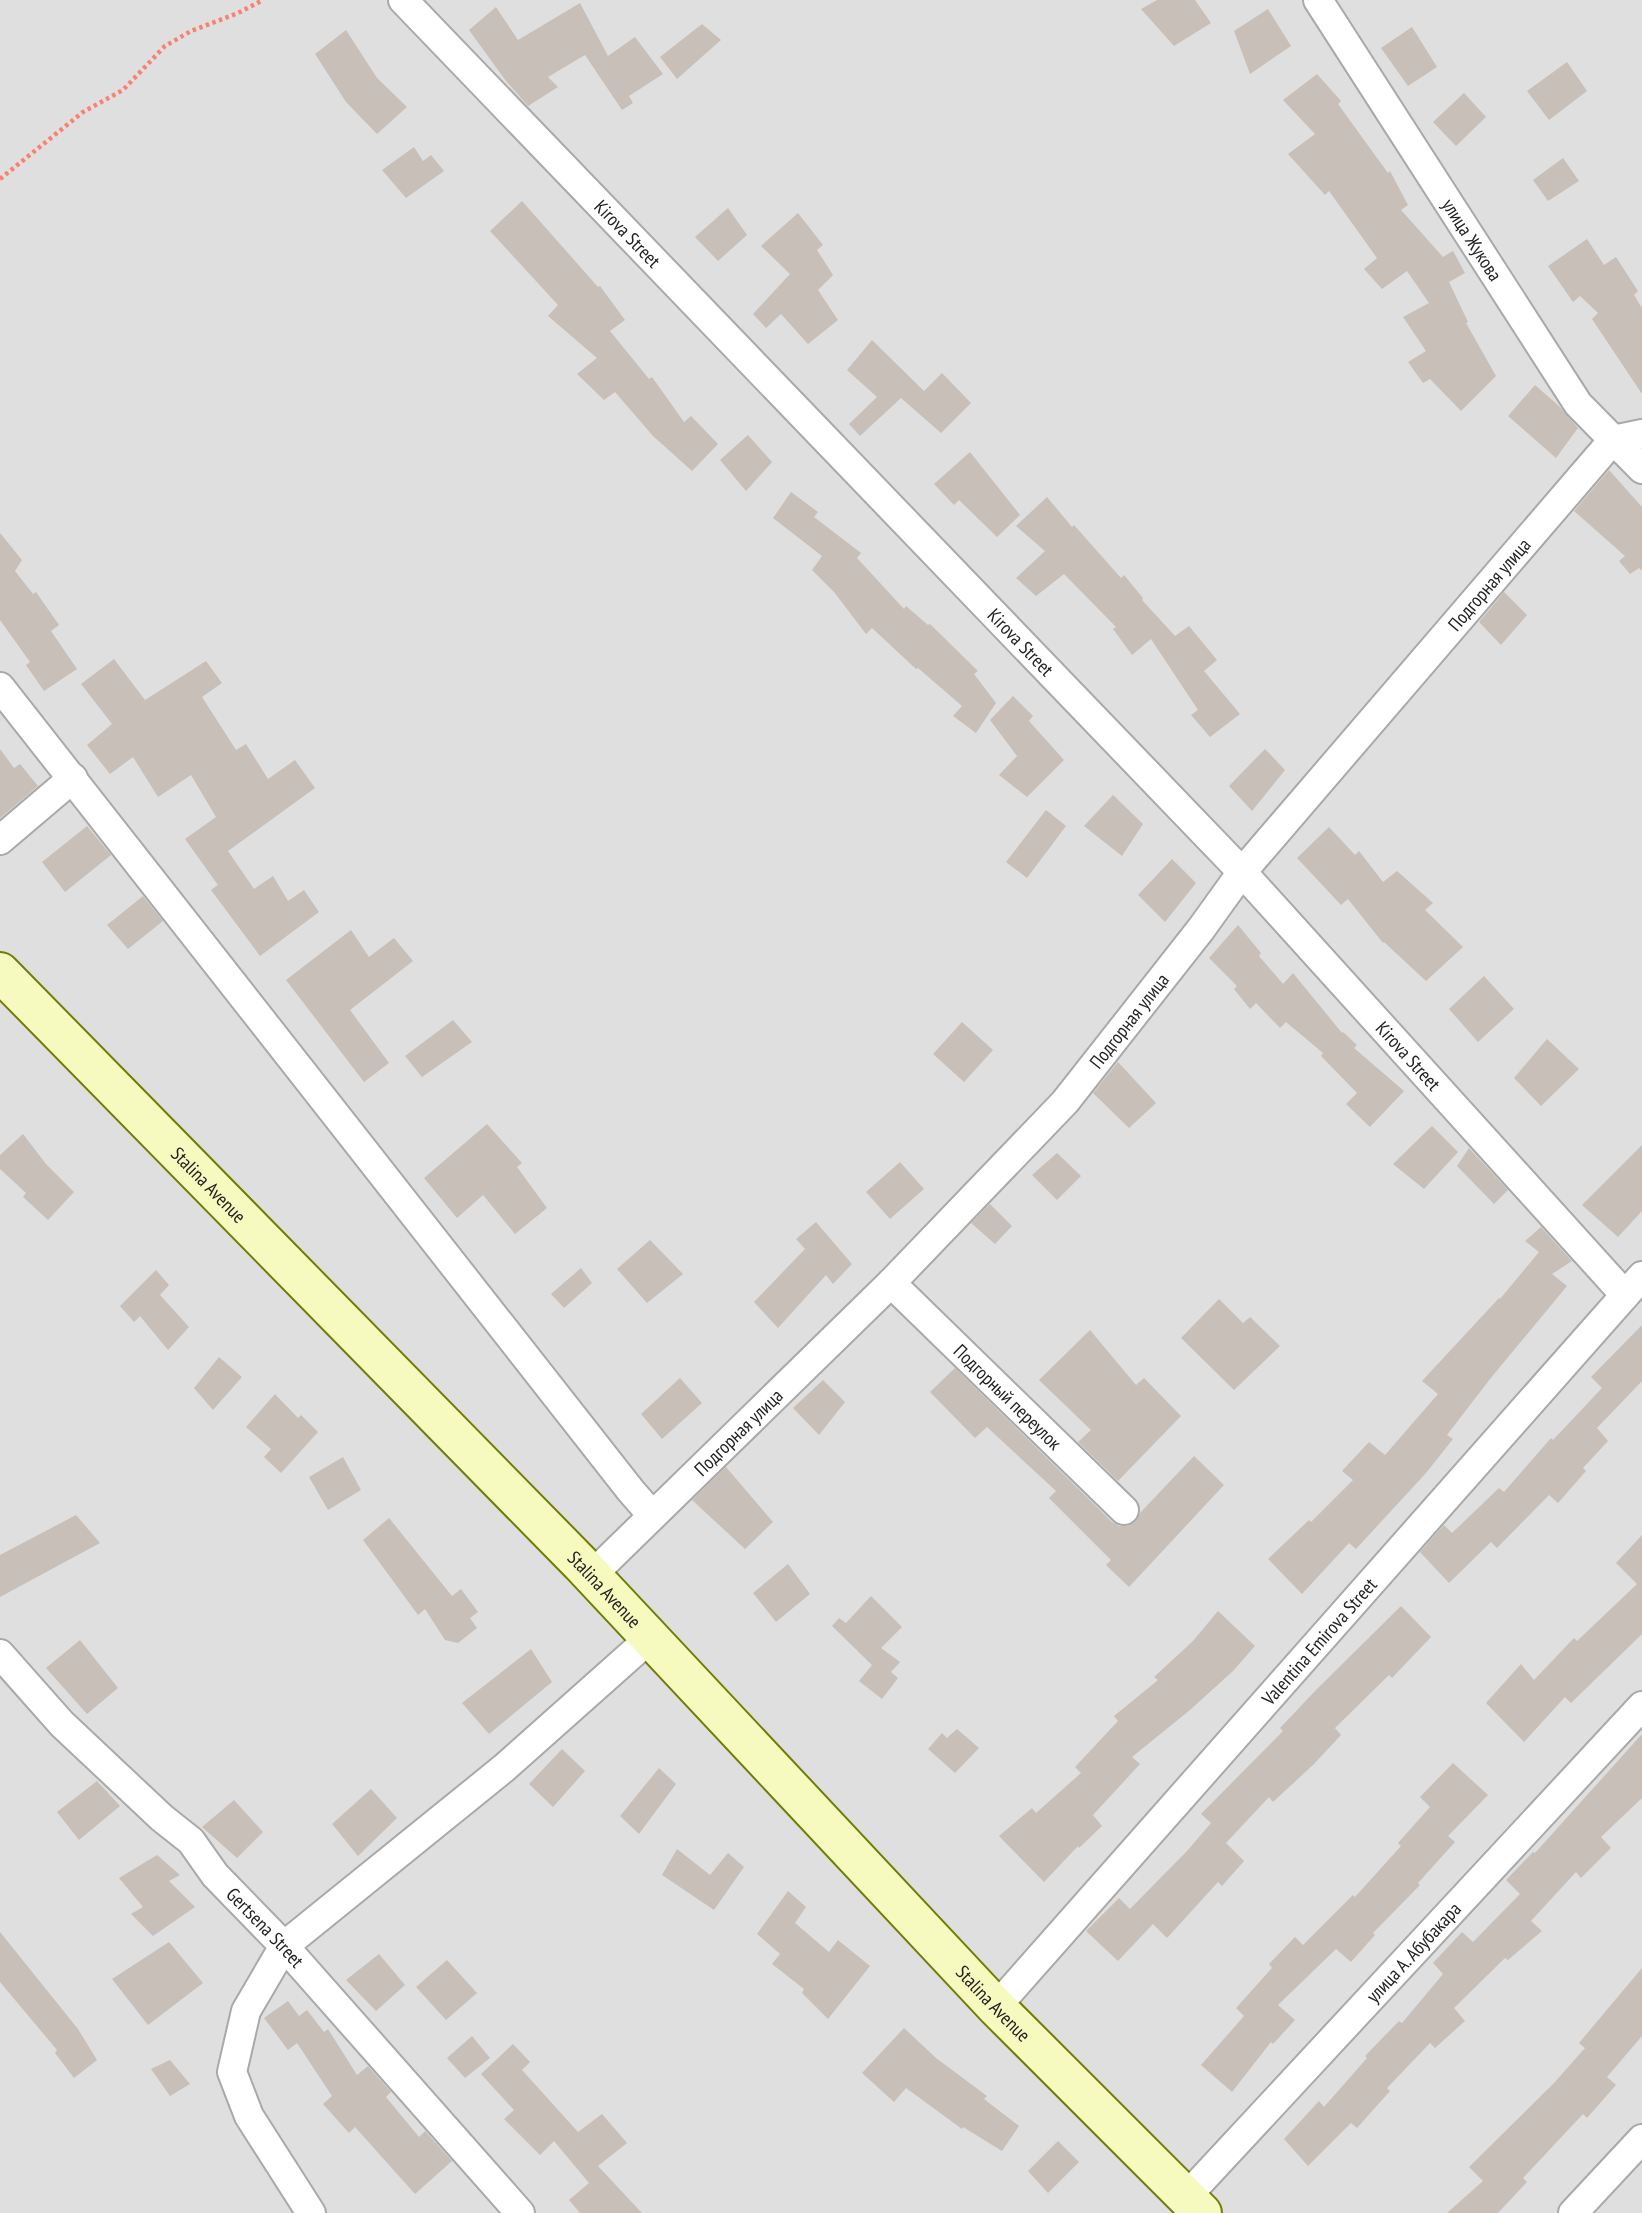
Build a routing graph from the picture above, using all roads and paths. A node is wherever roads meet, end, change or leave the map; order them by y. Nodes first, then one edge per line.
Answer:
1 (263, 0) edge
2 (403, 0) edge
3 (1318, 0) edge
4 (0, 179) edge
5 (1642, 434) edge
6 (1613, 440) junction
7 (1642, 469) edge
8 (0, 687) edge
9 (73, 778) junction
10 (0, 840) edge
11 (1242, 872) junction
12 (0, 972) edge
13 (891, 1283) junction
14 (1633, 1286) edge
15 (1124, 1510) dead end
16 (652, 1515) junction
17 (581, 1564) junction
18 (649, 1639) junction
19 (0, 1654) edge
20 (1642, 1706) edge
21 (284, 1946) junction
22 (996, 2007) junction
23 (1642, 2139) edge
24 (1194, 2205) edge
25 (311, 2213) edge
26 (520, 2213) edge
27 (1573, 2213) edge

1 - 4 path
2 - 11 street, Kirova Street
3 - 6 street, улица Жукова
5 - 6 street
6 - 7 street, улица Жукова
6 - 11 street, Подгорная улица
8 - 9 street
9 - 10 street
9 - 16 street
11 - 13 street, Подгорная улица
11 - 14 street, Kirova Street
12 - 17 street, Stalina Avenue
13 - 15 street, Подгорный переулок
13 - 16 street, Подгорная улица
14 - 22 street, Valentina Emirova Street
16 - 17 street, Подгорная улица
17 - 18 street, Stalina Avenue
18 - 21 street
18 - 22 street, Stalina Avenue
19 - 21 street, Gertsena Street
20 - 24 street, улица А. Абубакара
21 - 25 street
21 - 26 street, Gertsena Street
22 - 24 street, Stalina Avenue
23 - 27 street

